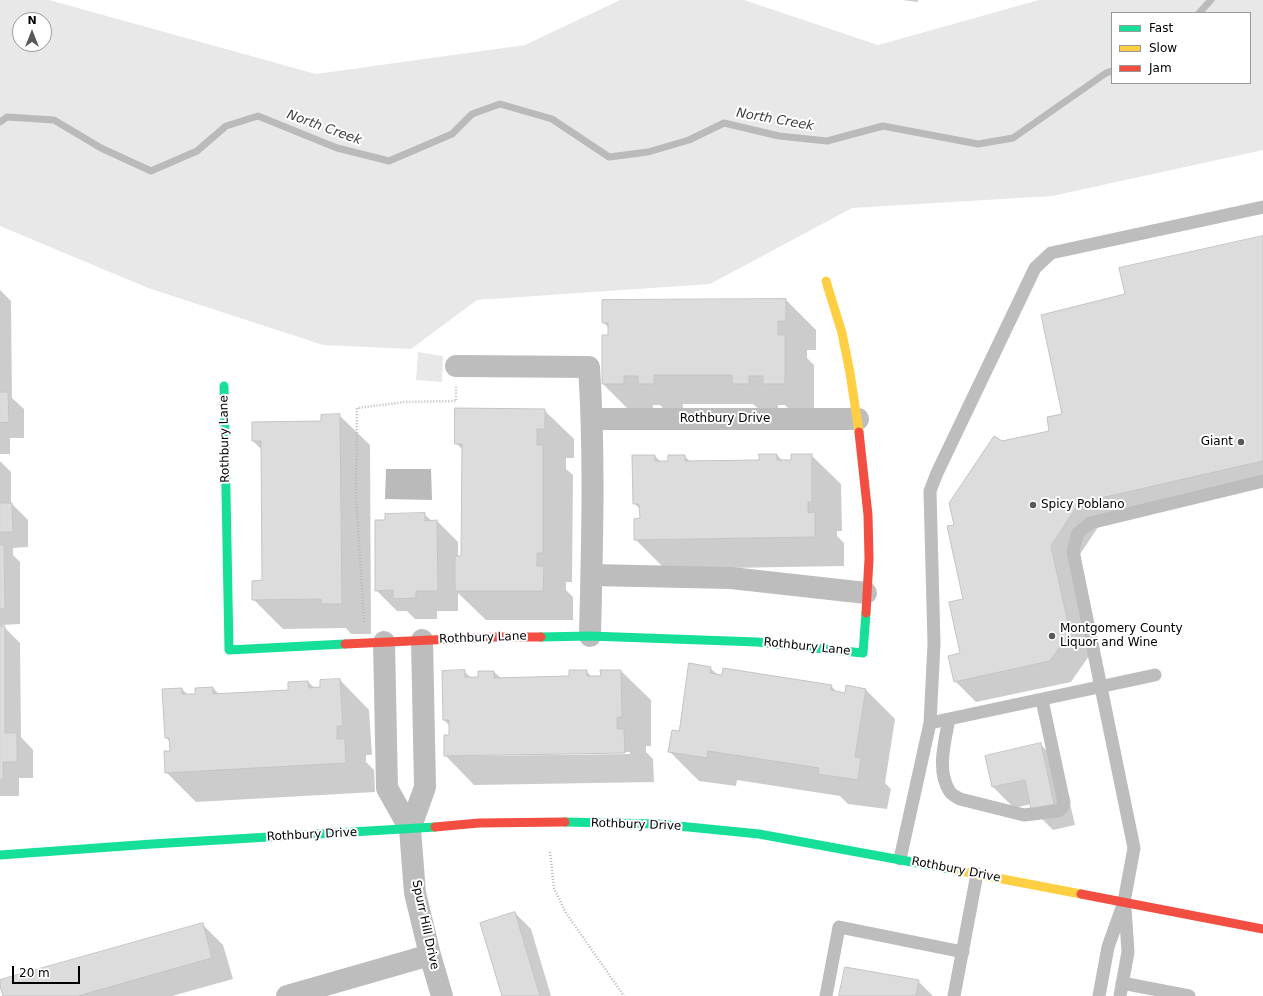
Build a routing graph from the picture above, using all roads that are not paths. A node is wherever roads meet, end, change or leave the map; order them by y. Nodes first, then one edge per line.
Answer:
1 (1263, 207) edge
2 (826, 281) dead end
3 (456, 366) road end
4 (224, 386) dead end
5 (592, 419) junction
6 (858, 419) junction
7 (1263, 481) edge
8 (592, 575) junction
9 (866, 593) junction
10 (590, 636) junction
11 (422, 640) junction
12 (375, 642) junction
13 (1155, 675) dead end
14 (1101, 687) junction
15 (1042, 700) junction
16 (949, 719) junction
17 (930, 723) junction
18 (410, 829) junction
19 (0, 855) edge
20 (900, 859) junction
21 (976, 874) junction
22 (1124, 902) junction
23 (1263, 929) edge
24 (963, 952) junction
25 (430, 955) junction
26 (1121, 990) edge
27 (287, 996) edge
28 (442, 996) edge
29 (826, 996) edge
30 (954, 996) edge
31 (1099, 996) edge
32 (1189, 996) edge

1 - 17 lane
2 - 6 street, Rothbury Lane
3 - 5 street
4 - 12 street, Rothbury Lane
5 - 6 street, Rothbury Drive
5 - 8 street
6 - 9 street, Rothbury Lane
7 - 14 lane
8 - 9 street
8 - 10 street
9 - 10 street, Rothbury Lane
10 - 11 street, Rothbury Lane
11 - 12 street, Rothbury Lane
11 - 18 street, Rothbury Lane
12 - 18 street
13 - 14 lane
14 - 15 lane
14 - 22 lane
15 - 16 lane
15 - 16 lane
16 - 17 lane
17 - 20 lane
18 - 19 street, Rothbury Drive
18 - 20 street, Rothbury Drive
18 - 25 street, Spurr Hill Drive
20 - 21 street, Rothbury Drive
21 - 22 street, Rothbury Drive
21 - 24 lane
22 - 23 street, Rothbury Drive
22 - 26 lane
22 - 31 lane
24 - 29 lane
24 - 30 lane
25 - 27 street
25 - 28 street, Spurr Hill Drive
26 - 32 lane

